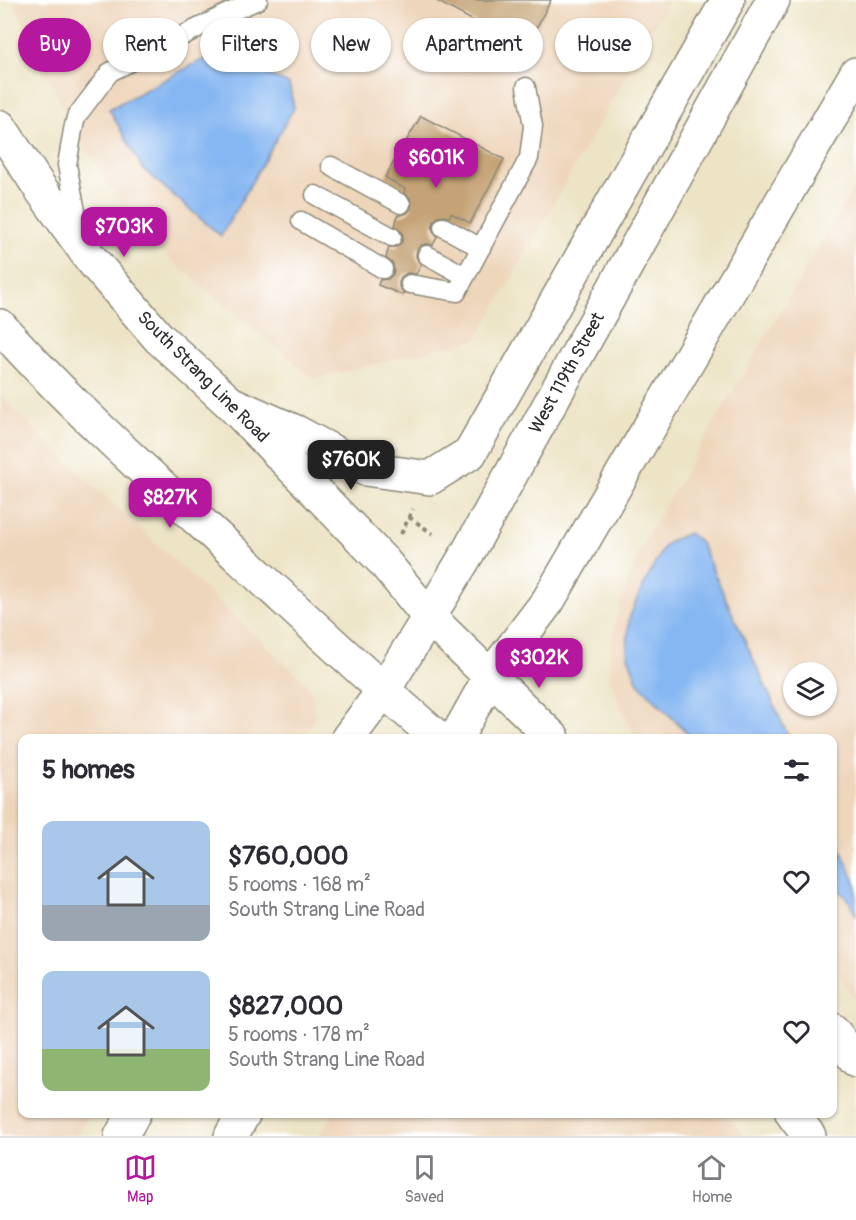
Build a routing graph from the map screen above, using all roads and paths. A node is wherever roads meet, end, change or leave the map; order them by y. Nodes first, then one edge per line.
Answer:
1 (258, 0) edge
2 (728, 0) edge
3 (773, 0) edge
4 (856, 74) edge
5 (526, 87) dead end
6 (0, 127) edge
7 (331, 166) dead end
8 (315, 195) dead end
9 (401, 204) dead end
10 (301, 221) dead end
11 (443, 227) dead end
12 (392, 237) dead end
13 (481, 248) junction
14 (83, 249) junction
15 (427, 255) dead end
16 (383, 269) dead end
17 (465, 276) junction
18 (410, 284) dead end
19 (0, 326) edge
20 (230, 403) junction
21 (415, 506) dead end
22 (409, 517) junction
23 (433, 534) dead end
24 (398, 540) dead end
25 (429, 618) junction
26 (490, 677) junction
27 (382, 691) junction
28 (351, 734) edge
29 (433, 734) edge
30 (458, 734) edge
31 (549, 734) edge
32 (837, 1036) edge
33 (856, 1060) edge
34 (131, 1118) edge
35 (241, 1118) edge
36 (796, 1118) edge
37 (121, 1136) edge
38 (231, 1136) edge
39 (809, 1136) edge

1 - 14 lane
2 - 20 main road
3 - 25 main road, West 119th Street
4 - 26 main road
5 - 13 lane
6 - 14 main road, South Strang Line Road
7 - 9 lane
8 - 12 lane
10 - 16 lane
11 - 13 lane
13 - 17 lane
14 - 20 main road, South Strang Line Road
15 - 17 lane
17 - 18 lane
19 - 27 main road
20 - 25 main road, South Strang Line Road
21 - 22 path
22 - 23 path
22 - 24 path
25 - 26 main road, South Strang Line Road
25 - 27 main road, West 119th Street
26 - 30 main road
26 - 31 main road, South Strang Line Road
27 - 28 main road, West 119th Street
27 - 29 main road
32 - 33 main road
34 - 37 main road
35 - 38 main road
36 - 39 main road

